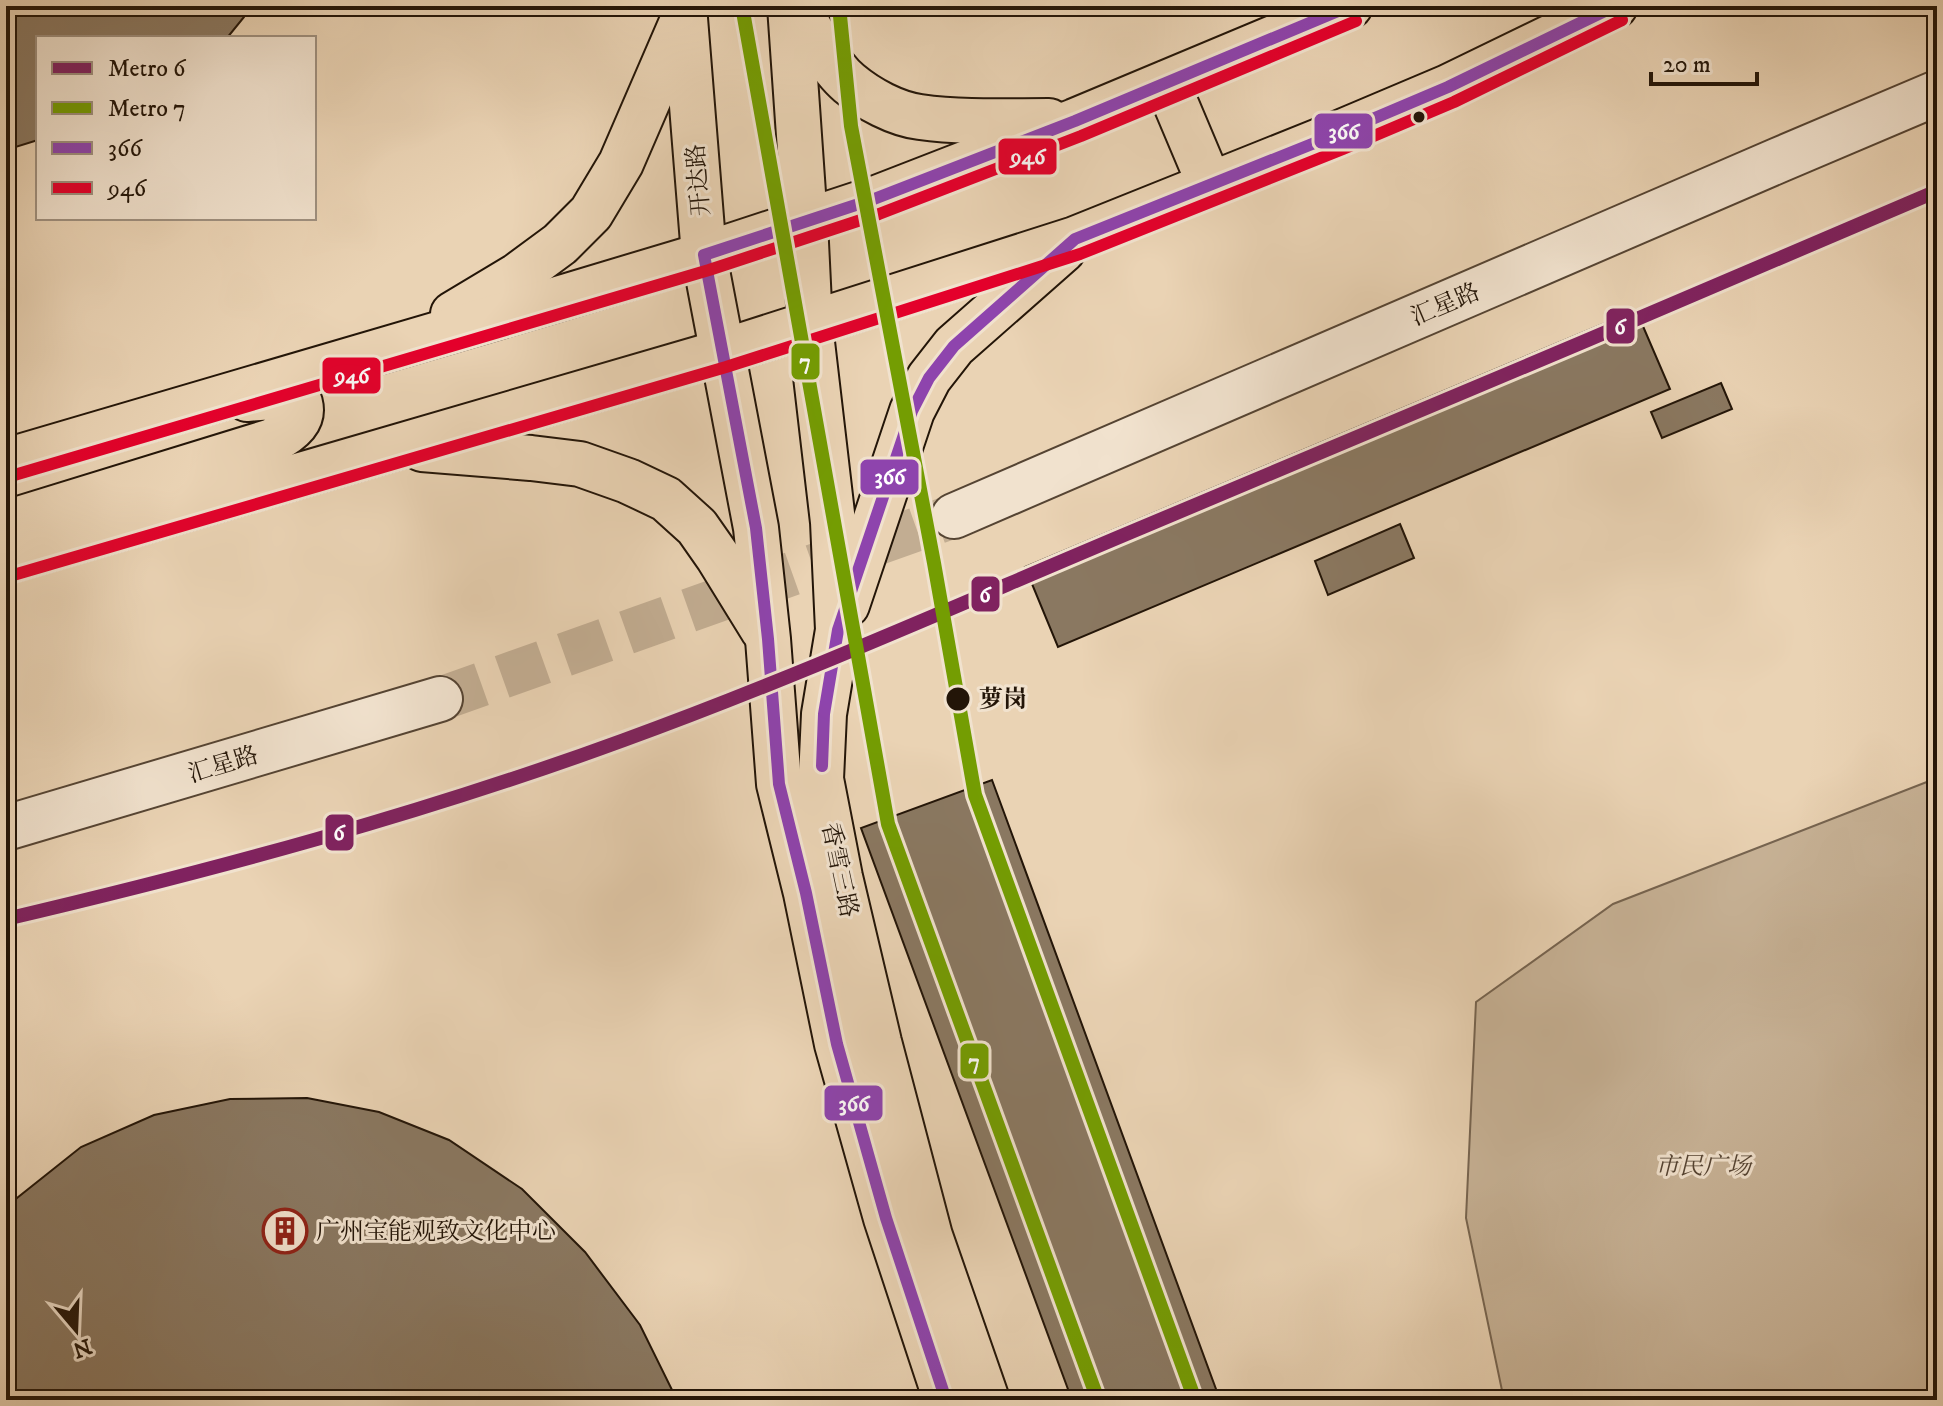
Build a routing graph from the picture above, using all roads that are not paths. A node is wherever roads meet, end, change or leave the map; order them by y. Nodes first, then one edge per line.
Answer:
1 (790, 6) edge
2 (800, 6) edge
3 (1350, 6) edge
4 (1615, 6) edge
5 (684, 11) edge
6 (1167, 83) junction
7 (1937, 93) edge
8 (1075, 121) junction
9 (1210, 185) junction
10 (805, 222) junction
11 (1075, 239) junction
12 (704, 255) junction
13 (810, 325) junction
14 (404, 344) junction
15 (722, 352) junction
16 (209, 401) junction
17 (397, 447) junction
18 (6, 461) edge
19 (954, 516) tunnel mouth
20 (6, 523) edge
21 (6, 561) edge
22 (838, 630) junction
23 (768, 639) junction
24 (440, 699) tunnel mouth
25 (6, 828) edge
26 (946, 1400) edge
27 (987, 1400) edge

1 - 10 main road
2 - 8 main road
3 - 6 main road
4 - 9 main road
5 - 12 main road, 开达路
5 - 14 main road
6 - 8 main road
6 - 9 main road
7 - 19 street, 汇星路
8 - 10 main road
9 - 11 main road
10 - 12 main road
10 - 13 main road
11 - 13 main road
11 - 22 main road
12 - 14 main road
12 - 15 main road, 开达路
13 - 15 main road
13 - 22 main road, 香雪三路
14 - 16 main road
15 - 17 main road
15 - 23 main road, 香雪三路
16 - 18 main road
16 - 20 main road
17 - 21 main road
17 - 23 main road
22 - 27 main road, 香雪三路
23 - 26 main road, 香雪三路
24 - 25 street, 汇星路

